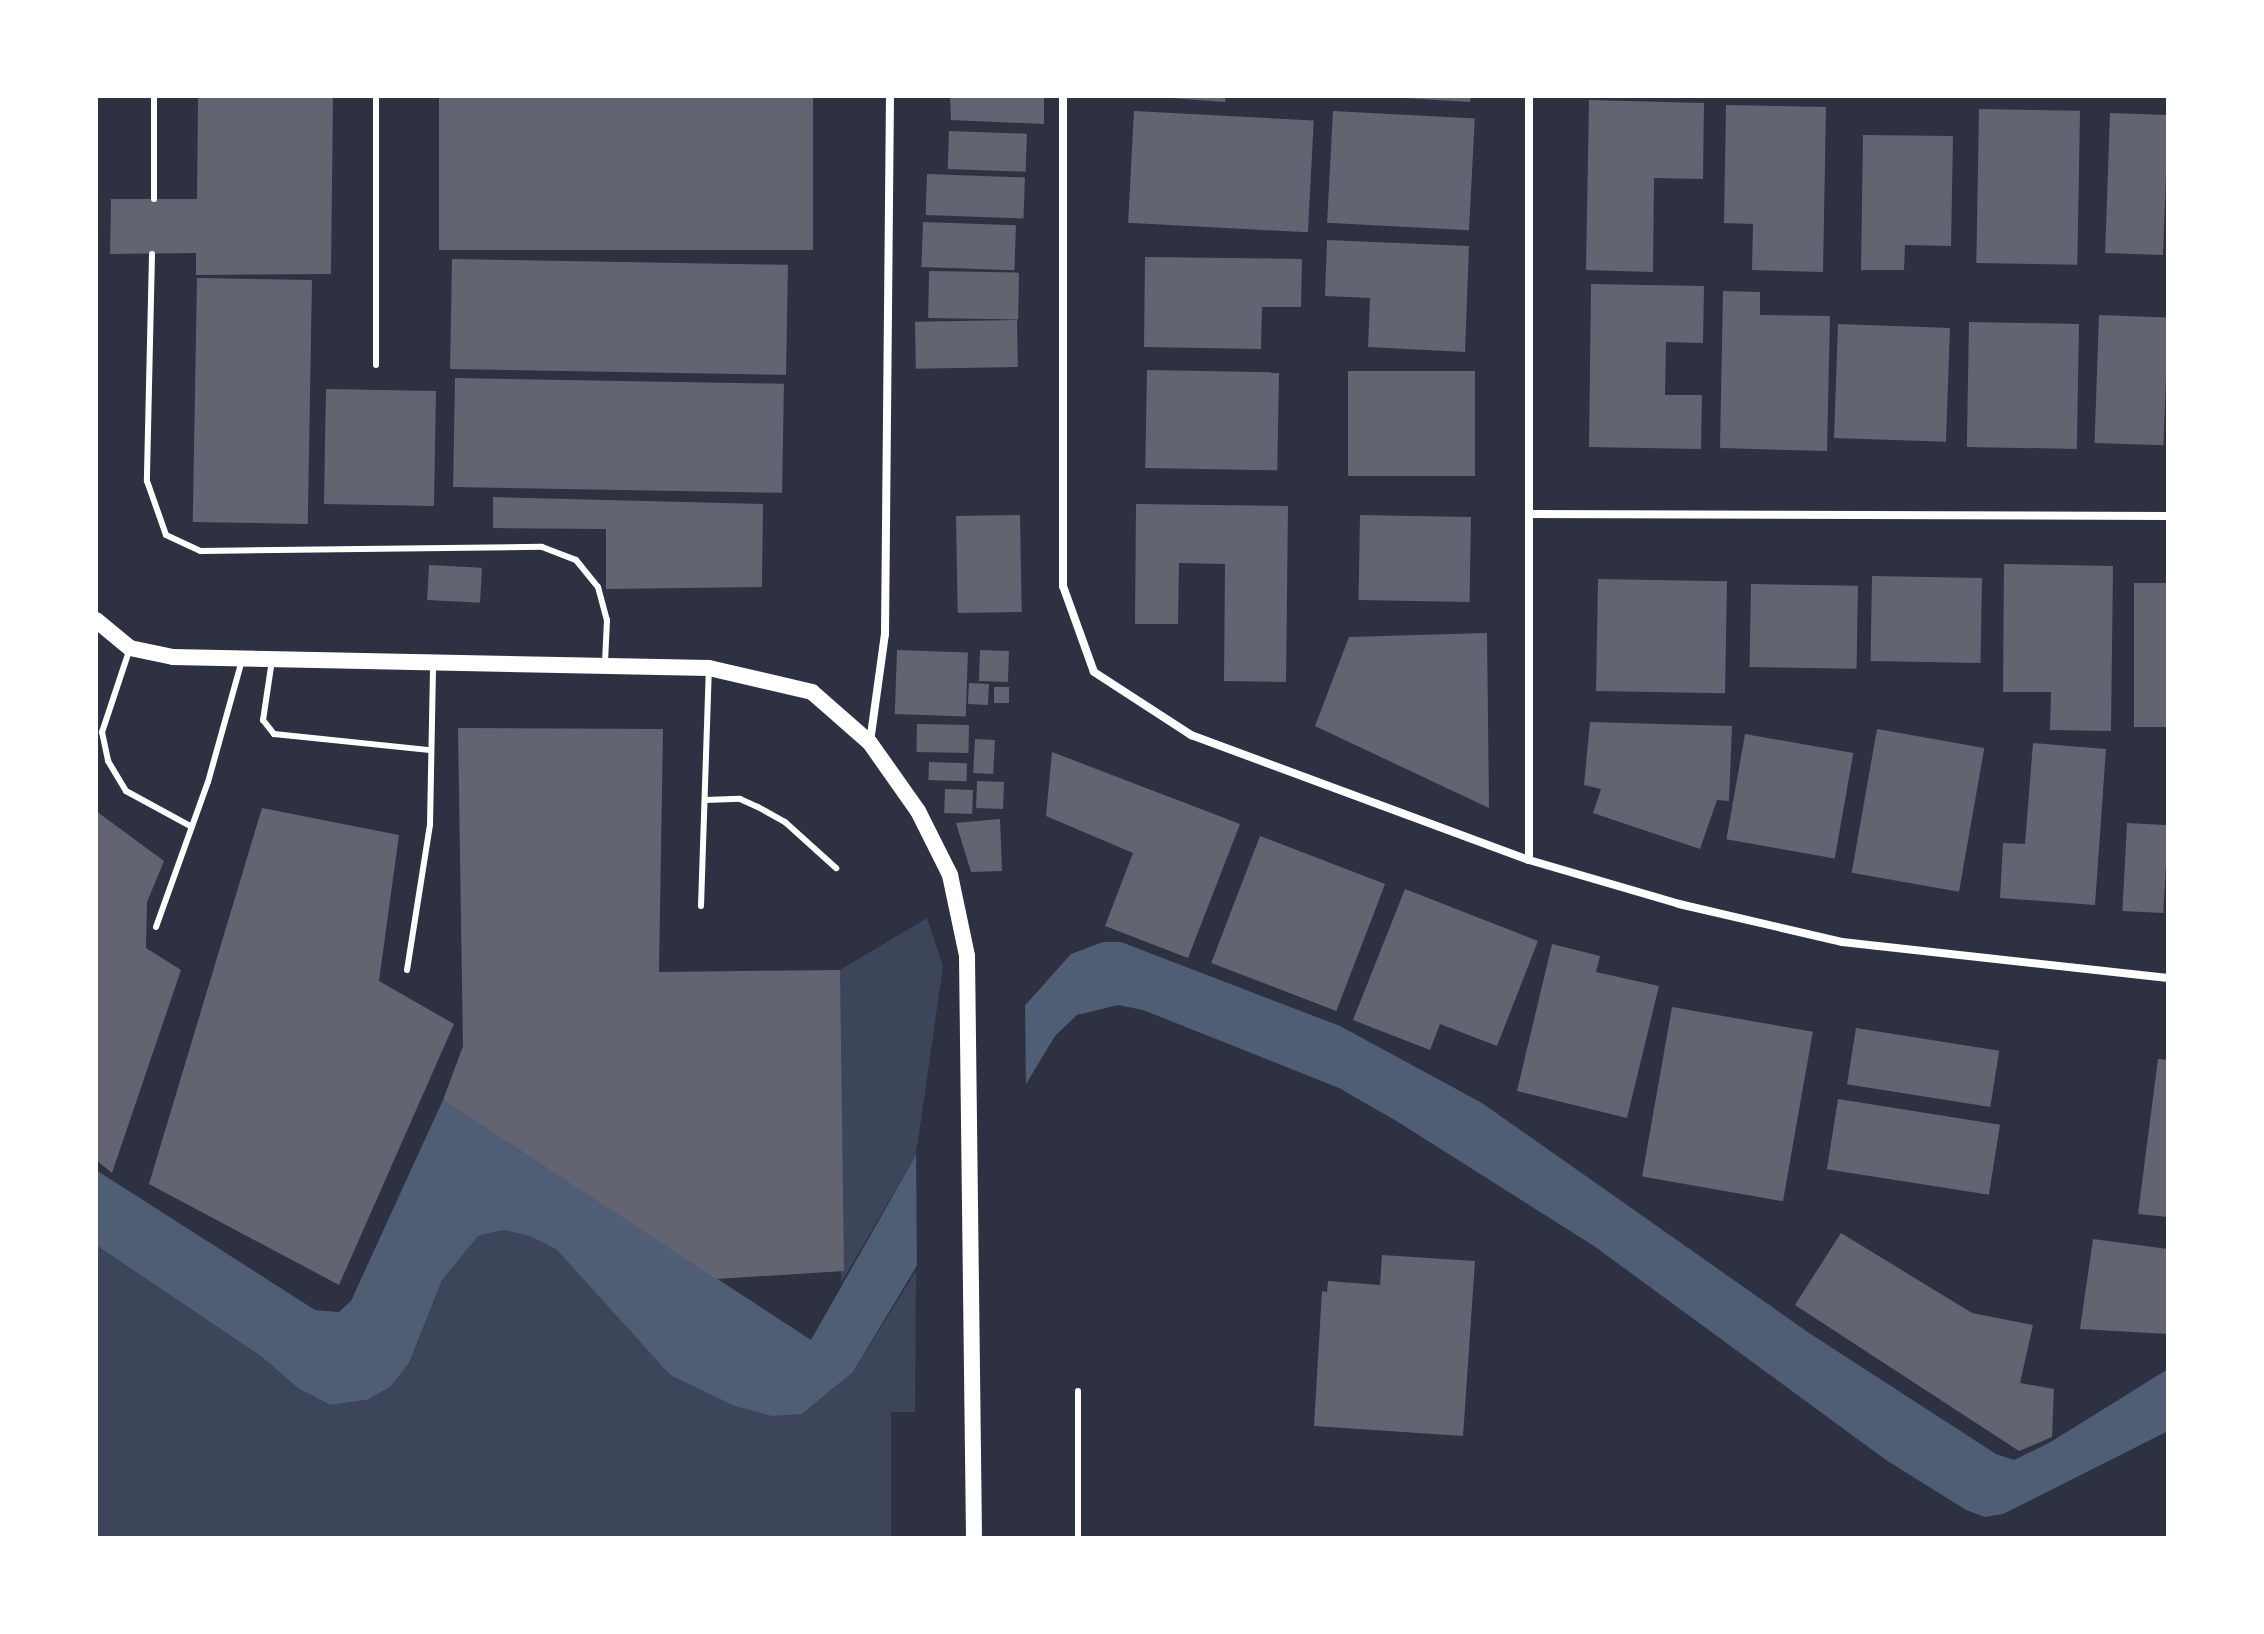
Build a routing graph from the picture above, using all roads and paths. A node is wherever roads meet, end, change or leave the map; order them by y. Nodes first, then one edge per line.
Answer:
1 (154, 96) edge
2 (376, 96) edge
3 (890, 96) edge
4 (1063, 96) edge
5 (1529, 96) edge
6 (154, 199) dead end
7 (152, 254) dead end
8 (376, 365) dead end
9 (1529, 514) junction
10 (2168, 516) edge
11 (96, 620) edge
12 (130, 648) junction
13 (242, 660) junction
14 (272, 660) junction
15 (434, 661) junction
16 (605, 663) junction
17 (709, 668) junction
18 (870, 743) junction
19 (430, 750) junction
20 (705, 800) junction
21 (192, 827) junction
22 (1529, 860) junction
23 (836, 868) dead end
24 (701, 906) dead end
25 (156, 927) dead end
26 (407, 970) dead end
27 (2168, 978) edge
28 (1078, 1391) dead end
29 (974, 1538) edge
30 (1078, 1538) edge

1 - 6 lane
2 - 8 lane
3 - 18 street
4 - 22 street
5 - 9 street
7 - 16 lane
9 - 10 street
9 - 22 street
11 - 12 main road
12 - 13 main road
12 - 21 lane
13 - 14 main road
13 - 21 lane
14 - 15 main road
14 - 19 lane
15 - 16 main road
15 - 19 lane
16 - 17 main road
17 - 18 main road
17 - 20 lane
18 - 29 main road
19 - 26 lane
20 - 23 lane
20 - 24 lane
21 - 25 lane
22 - 27 street
28 - 30 lane

